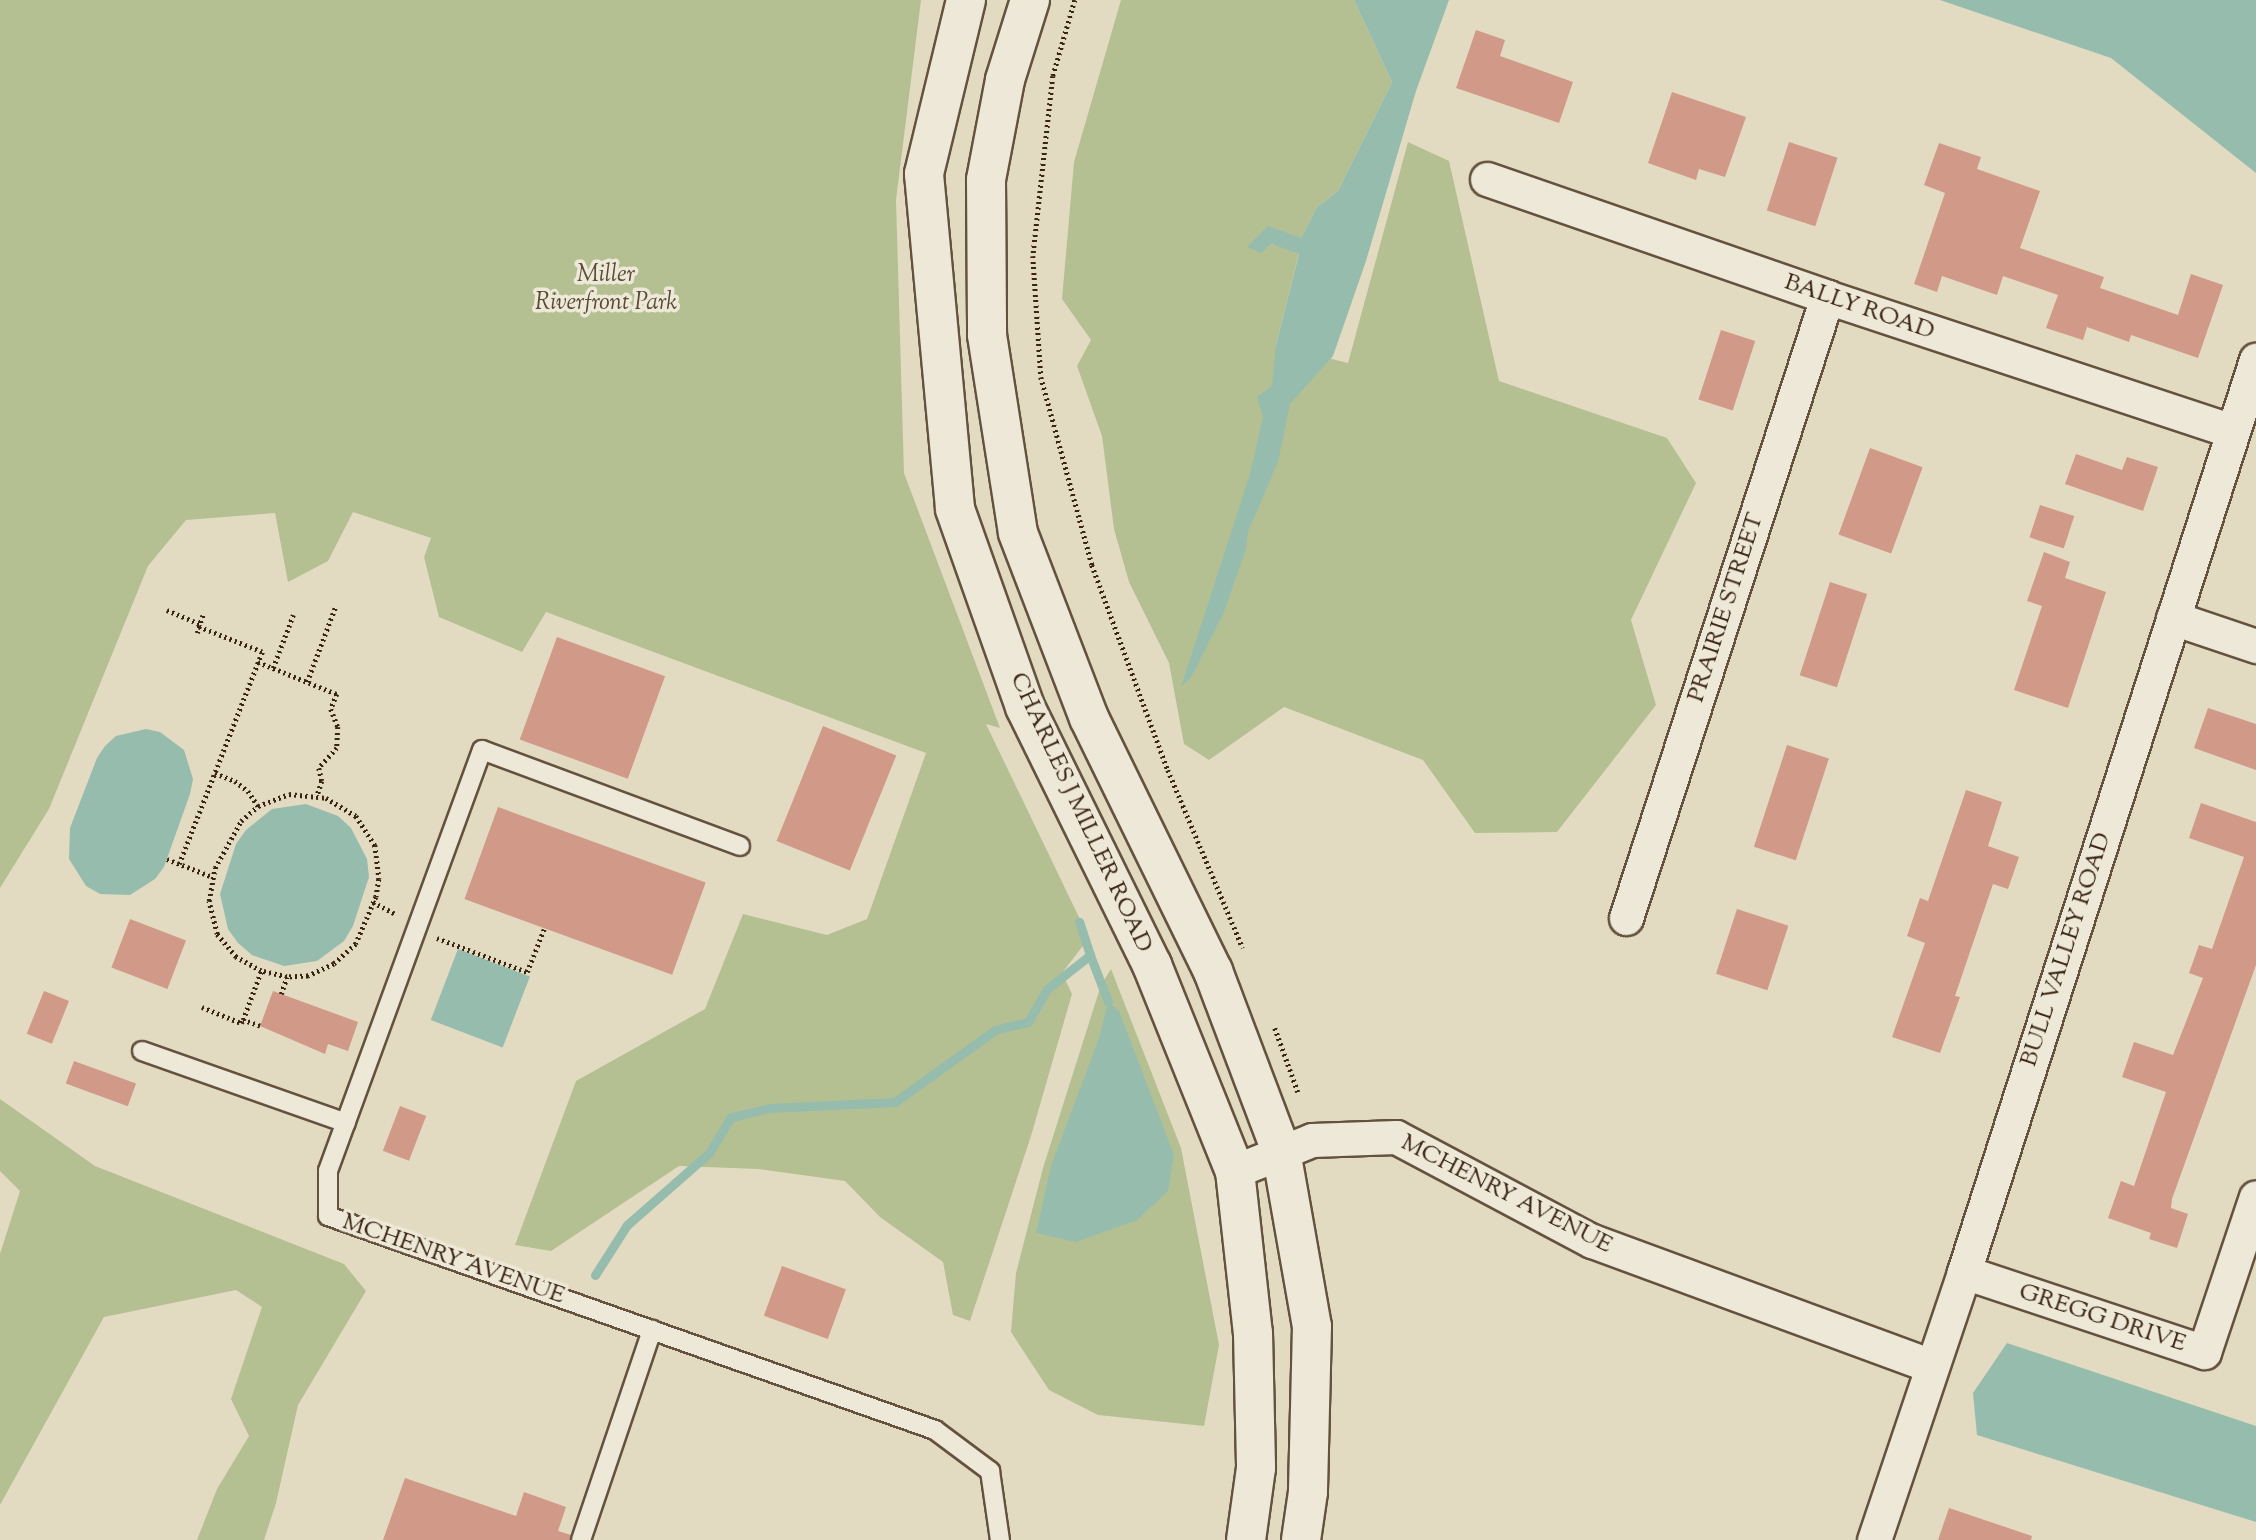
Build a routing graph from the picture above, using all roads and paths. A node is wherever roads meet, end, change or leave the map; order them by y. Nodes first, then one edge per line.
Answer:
1 (966, 0) edge
2 (1030, 0) edge
3 (1075, 0) edge
4 (1487, 180) dead end
5 (1827, 298) junction
6 (2256, 360) edge
7 (2232, 431) junction
8 (335, 608) dead end
9 (167, 610) dead end
10 (203, 615) dead end
11 (293, 615) dead end
12 (2173, 618) junction
13 (199, 628) junction
14 (2256, 646) edge
15 (258, 663) junction
16 (272, 668) junction
17 (307, 682) junction
18 (215, 773) junction
19 (317, 796) junction
20 (258, 806) junction
21 (740, 846) dead end
22 (167, 859) dead end
23 (179, 864) junction
24 (213, 877) junction
25 (1626, 918) dead end
26 (544, 929) dead end
27 (429, 936) dead end
28 (1246, 954) dead end
29 (261, 971) junction
30 (287, 977) junction
31 (281, 994) dead end
32 (202, 1007) dead end
33 (1270, 1018) dead end
34 (243, 1020) junction
35 (260, 1026) dead end
36 (142, 1051) dead end
37 (346, 1123) junction
38 (1296, 1146) junction
39 (1235, 1171) junction
40 (2256, 1197) edge
41 (1964, 1272) junction
42 (652, 1330) junction
43 (1932, 1366) junction
44 (581, 1540) edge
45 (1000, 1540) edge
46 (1246, 1540) edge
47 (1301, 1540) edge
48 (1874, 1540) edge

1 - 39 street, CHARLES J MILLER ROAD
2 - 38 street, CHARLES J MILLER ROAD
3 - 28 path
4 - 5 street, BALLY ROAD
5 - 7 street, BALLY ROAD
5 - 25 street, PRAIRIE STREET
6 - 7 street, BULL VALLEY ROAD
7 - 12 street, BULL VALLEY ROAD
8 - 17 path
9 - 13 path
10 - 13 path
11 - 16 path
12 - 14 street
12 - 41 street, BULL VALLEY ROAD
13 - 15 path
15 - 16 path
15 - 18 path
16 - 17 path
17 - 19 path
18 - 20 path
18 - 23 path
19 - 20 path
19 - 30 path
20 - 24 path
21 - 37 lane, MCHENRY AVENUE
22 - 23 path
23 - 24 path
24 - 29 path
26 - 27 path
29 - 30 path
29 - 34 path
30 - 31 path
32 - 34 path
33 - 38 path
34 - 35 path
36 - 37 lane
37 - 42 lane, MCHENRY AVENUE
38 - 39 street, MCHENRY AVENUE
38 - 43 street, MCHENRY AVENUE
38 - 47 street, CHARLES J MILLER ROAD
39 - 46 street, CHARLES J MILLER ROAD
40 - 41 street, GREGG DRIVE
41 - 43 street, BULL VALLEY ROAD
42 - 44 lane
42 - 45 lane, MCHENRY AVENUE
43 - 48 street, BULL VALLEY ROAD

